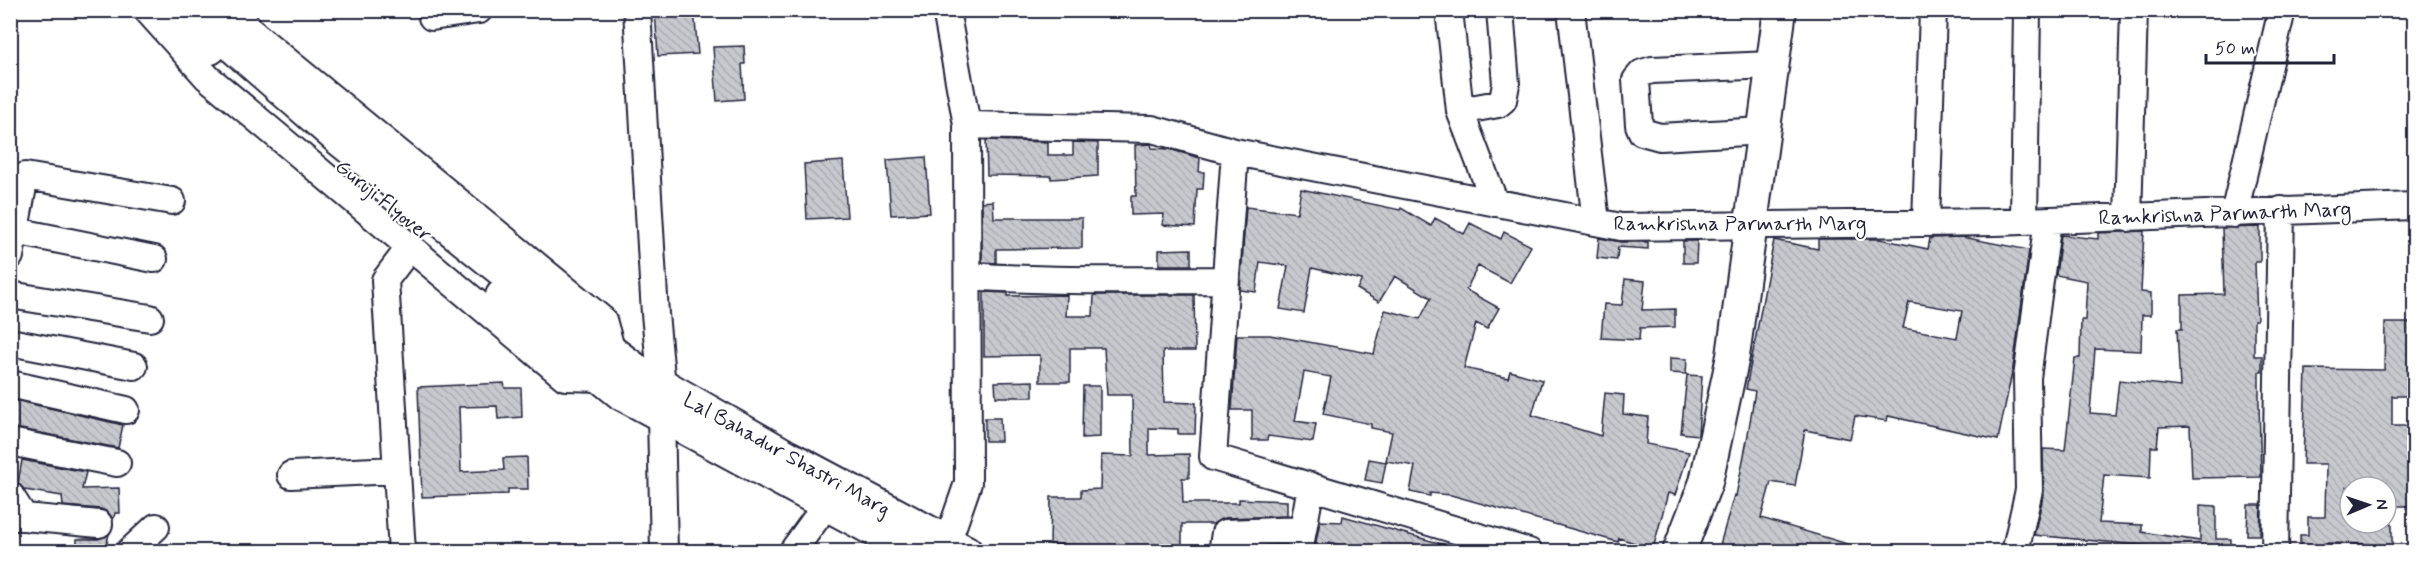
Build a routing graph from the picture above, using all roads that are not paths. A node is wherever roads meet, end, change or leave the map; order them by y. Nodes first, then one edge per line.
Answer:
1 (147, 10) edge
2 (176, 10) edge
3 (202, 10) edge
4 (234, 10) edge
5 (432, 10) edge
6 (479, 10) edge
7 (637, 10) edge
8 (946, 10) edge
9 (1449, 10) edge
10 (1500, 10) edge
11 (1571, 10) edge
12 (1780, 10) edge
13 (1933, 10) edge
14 (2027, 10) edge
15 (2134, 10) edge
16 (2282, 10) edge
17 (1772, 65) junction
18 (1460, 111) junction
19 (967, 125) junction
20 (1763, 131) junction
21 (1235, 152) junction
22 (171, 201) dead end
23 (1495, 203) junction
24 (2415, 206) edge
25 (2282, 210) junction
26 (2234, 214) junction
27 (2128, 218) junction
28 (2036, 220) junction
29 (1596, 222) junction
30 (1926, 223) junction
31 (1750, 224) junction
32 (15, 231) junction
33 (410, 247) junction
34 (10, 256) edge
35 (154, 259) dead end
36 (968, 276) junction
37 (1226, 280) junction
38 (10, 295) edge
39 (150, 318) dead end
40 (573, 338) junction
41 (10, 342) edge
42 (607, 365) junction
43 (134, 366) dead end
44 (10, 384) edge
45 (662, 400) junction
46 (126, 410) dead end
47 (10, 442) edge
48 (117, 463) dead end
49 (395, 470) junction
50 (291, 474) dead end
51 (1311, 486) junction
52 (10, 495) edge
53 (826, 505) junction
54 (17, 517) edge
55 (99, 524) dead end
56 (156, 527) dead end
57 (1301, 541) edge
58 (953, 548) edge
59 (1516, 550) edge
60 (129, 552) edge
61 (402, 552) edge
62 (664, 552) edge
63 (792, 552) edge
64 (915, 552) edge
65 (1222, 552) edge
66 (1679, 552) edge
67 (2016, 552) edge
68 (2275, 552) edge

1 - 33 street
2 - 40 main road, Guruji Flyover
3 - 40 main road, Guruji Flyover
4 - 42 street
5 - 6 street
7 - 45 street
8 - 19 street
9 - 18 street
10 - 18 street
11 - 29 street
12 - 17 main road
13 - 30 street
14 - 28 street
15 - 27 street
16 - 26 street
17 - 20 main road
17 - 20 street
18 - 23 street
19 - 21 street, Ramkrishna Parmarth Marg
19 - 36 street
20 - 31 main road
21 - 23 street, Ramkrishna Parmarth Marg
21 - 37 street
22 - 32 street
23 - 29 street, Ramkrishna Parmarth Marg
24 - 25 street, Ramkrishna Parmarth Marg
25 - 26 street, Ramkrishna Parmarth Marg
25 - 68 street
26 - 27 street, Ramkrishna Parmarth Marg
27 - 28 street, Ramkrishna Parmarth Marg
28 - 30 street, Ramkrishna Parmarth Marg
28 - 67 street
29 - 31 street, Ramkrishna Parmarth Marg
30 - 31 street, Ramkrishna Parmarth Marg
31 - 66 main road
32 - 34 street
32 - 35 street
33 - 42 street
33 - 49 street
36 - 37 street
36 - 58 street
37 - 51 street
38 - 39 street
40 - 42 main road, Guruji Flyover
41 - 43 street
42 - 45 main road, Lal Bahadur Shastri Marg
44 - 46 street
45 - 53 main road, Lal Bahadur Shastri Marg
45 - 58 main road, Lal Bahadur Shastri Marg
45 - 62 street
47 - 48 street
49 - 50 street
49 - 61 street
51 - 57 street
51 - 59 street
52 - 54 street
53 - 63 street
53 - 64 main road, Lal Bahadur Shastri Marg
54 - 55 street
56 - 60 street
57 - 65 street

